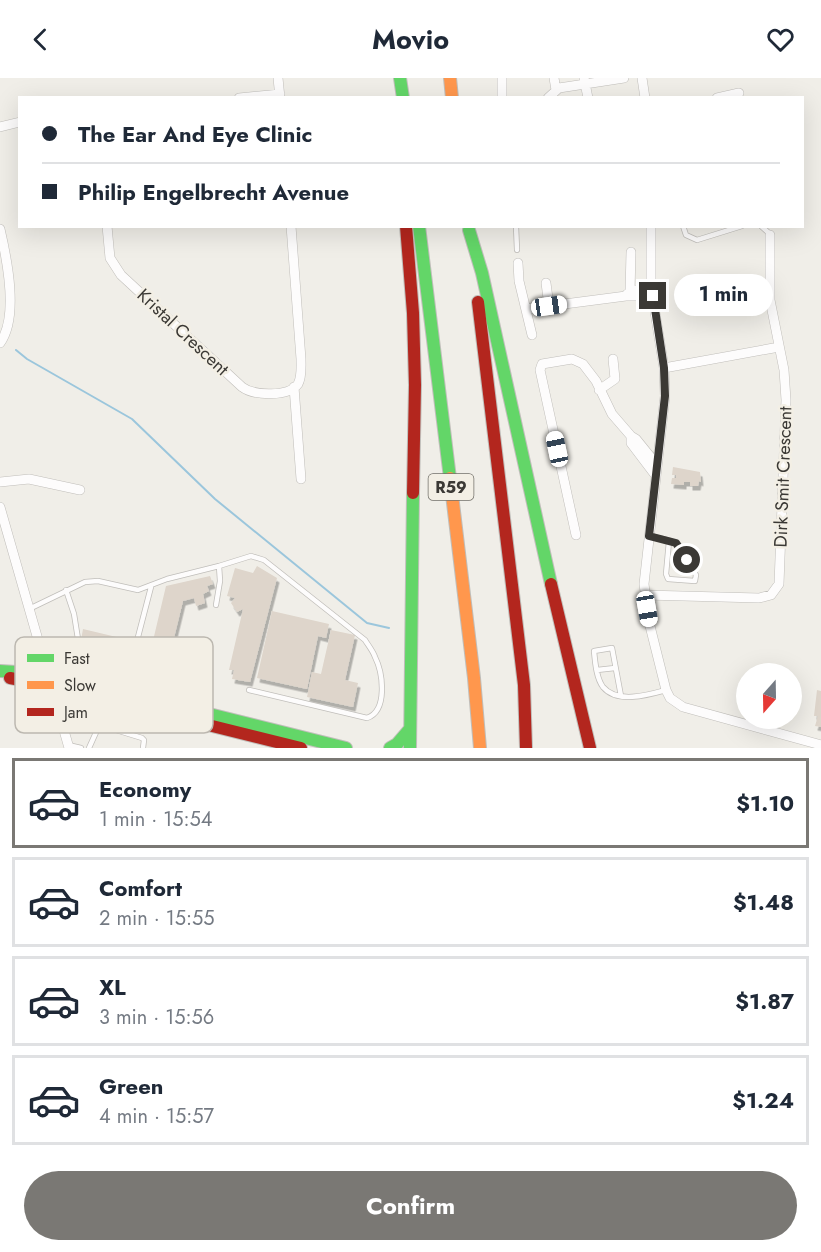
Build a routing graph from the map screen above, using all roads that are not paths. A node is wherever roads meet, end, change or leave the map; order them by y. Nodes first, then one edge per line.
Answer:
1 (278, 78) edge
2 (391, 78) edge
3 (400, 78) edge
4 (450, 78) edge
5 (502, 78) edge
6 (554, 78) edge
7 (624, 78) edge
8 (642, 78) edge
9 (584, 81) edge
10 (556, 90) junction
11 (739, 93) dead end
12 (280, 95) edge
13 (393, 96) edge
14 (403, 96) edge
15 (453, 96) edge
16 (502, 96) edge
17 (550, 96) edge
18 (588, 96) edge
19 (645, 96) edge
20 (726, 96) edge
21 (18, 122) edge
22 (0, 127) edge
23 (107, 228) edge
24 (291, 228) edge
25 (406, 228) edge
26 (419, 228) edge
27 (469, 228) edge
28 (516, 228) edge
29 (651, 228) edge
30 (684, 228) edge
31 (736, 228) edge
32 (764, 228) edge
33 (0, 229) edge
34 (770, 235) joint
35 (517, 250) dead end
36 (631, 252) dead end
37 (518, 263) dead end
38 (546, 283) dead end
39 (652, 291) junction
40 (628, 294) junction
41 (549, 306) junction
42 (526, 309) junction
43 (532, 335) dead end
44 (2, 340) edge
45 (779, 347) junction
46 (613, 359) dead end
47 (664, 368) junction
48 (294, 387) junction
49 (599, 390) junction
50 (631, 436) junction
51 (657, 465) junction
52 (656, 476) junction
53 (301, 479) dead end
54 (0, 482) edge
55 (80, 490) dead end
56 (0, 507) edge
57 (576, 534) dead end
58 (649, 536) junction
59 (669, 541) junction
60 (219, 566) junction
61 (151, 587) junction
62 (66, 590) junction
63 (645, 595) junction
64 (216, 605) dead end
65 (29, 609) junction
66 (37, 637) edge
67 (78, 637) edge
68 (138, 637) edge
69 (615, 668) junction
70 (597, 670) junction
71 (0, 671) edge
72 (15, 674) edge
73 (0, 677) edge
74 (15, 678) edge
75 (249, 690) dead end
76 (666, 690) junction
77 (621, 696) junction
78 (213, 715) edge
79 (213, 724) edge
80 (409, 730) junction
81 (96, 733) edge
82 (126, 733) edge
83 (821, 745) edge
84 (68, 746) edge
85 (81, 748) edge
86 (89, 748) edge
87 (143, 748) edge
88 (301, 748) edge
89 (346, 748) edge
90 (390, 748) edge
91 (410, 748) edge
92 (480, 748) edge
93 (526, 748) edge
94 (590, 748) edge

1 - 12 street
2 - 13 main road
3 - 14 main road
4 - 15 main road
5 - 16 street
6 - 10 street
7 - 9 street
8 - 19 street
9 - 10 street
9 - 18 street
10 - 17 street
11 - 20 street
21 - 22 street
23 - 48 street, Kristal Crescent
24 - 48 street
25 - 80 main road
26 - 92 main road, R59
27 - 93 main road, R59
27 - 94 main road
28 - 35 lane
29 - 39 street
30 - 31 lane
32 - 34 lane
33 - 44 street
34 - 45 street
36 - 40 street
37 - 42 street
38 - 41 street
39 - 40 street
39 - 47 street
40 - 41 street
41 - 42 street
42 - 43 street
45 - 47 street
45 - 63 street, Dirk Smit Crescent
46 - 49 street
47 - 51 street
48 - 53 street
49 - 50 street
49 - 57 street
50 - 51 street
50 - 52 street
51 - 52 street
52 - 58 street
54 - 55 street
56 - 65 street
58 - 59 lane
58 - 63 street
59 - 59 lane
60 - 61 lane
60 - 64 lane
60 - 75 lane
61 - 62 lane
61 - 68 lane
62 - 65 lane
62 - 67 lane
63 - 76 street
65 - 66 street
69 - 70 lane
69 - 70 lane
69 - 77 lane
70 - 77 lane
71 - 72 main road
73 - 74 main road
76 - 77 lane
76 - 83 street
78 - 89 main road
79 - 88 main road
80 - 90 main road
80 - 91 main road
81 - 86 lane
82 - 87 lane
84 - 85 lane

